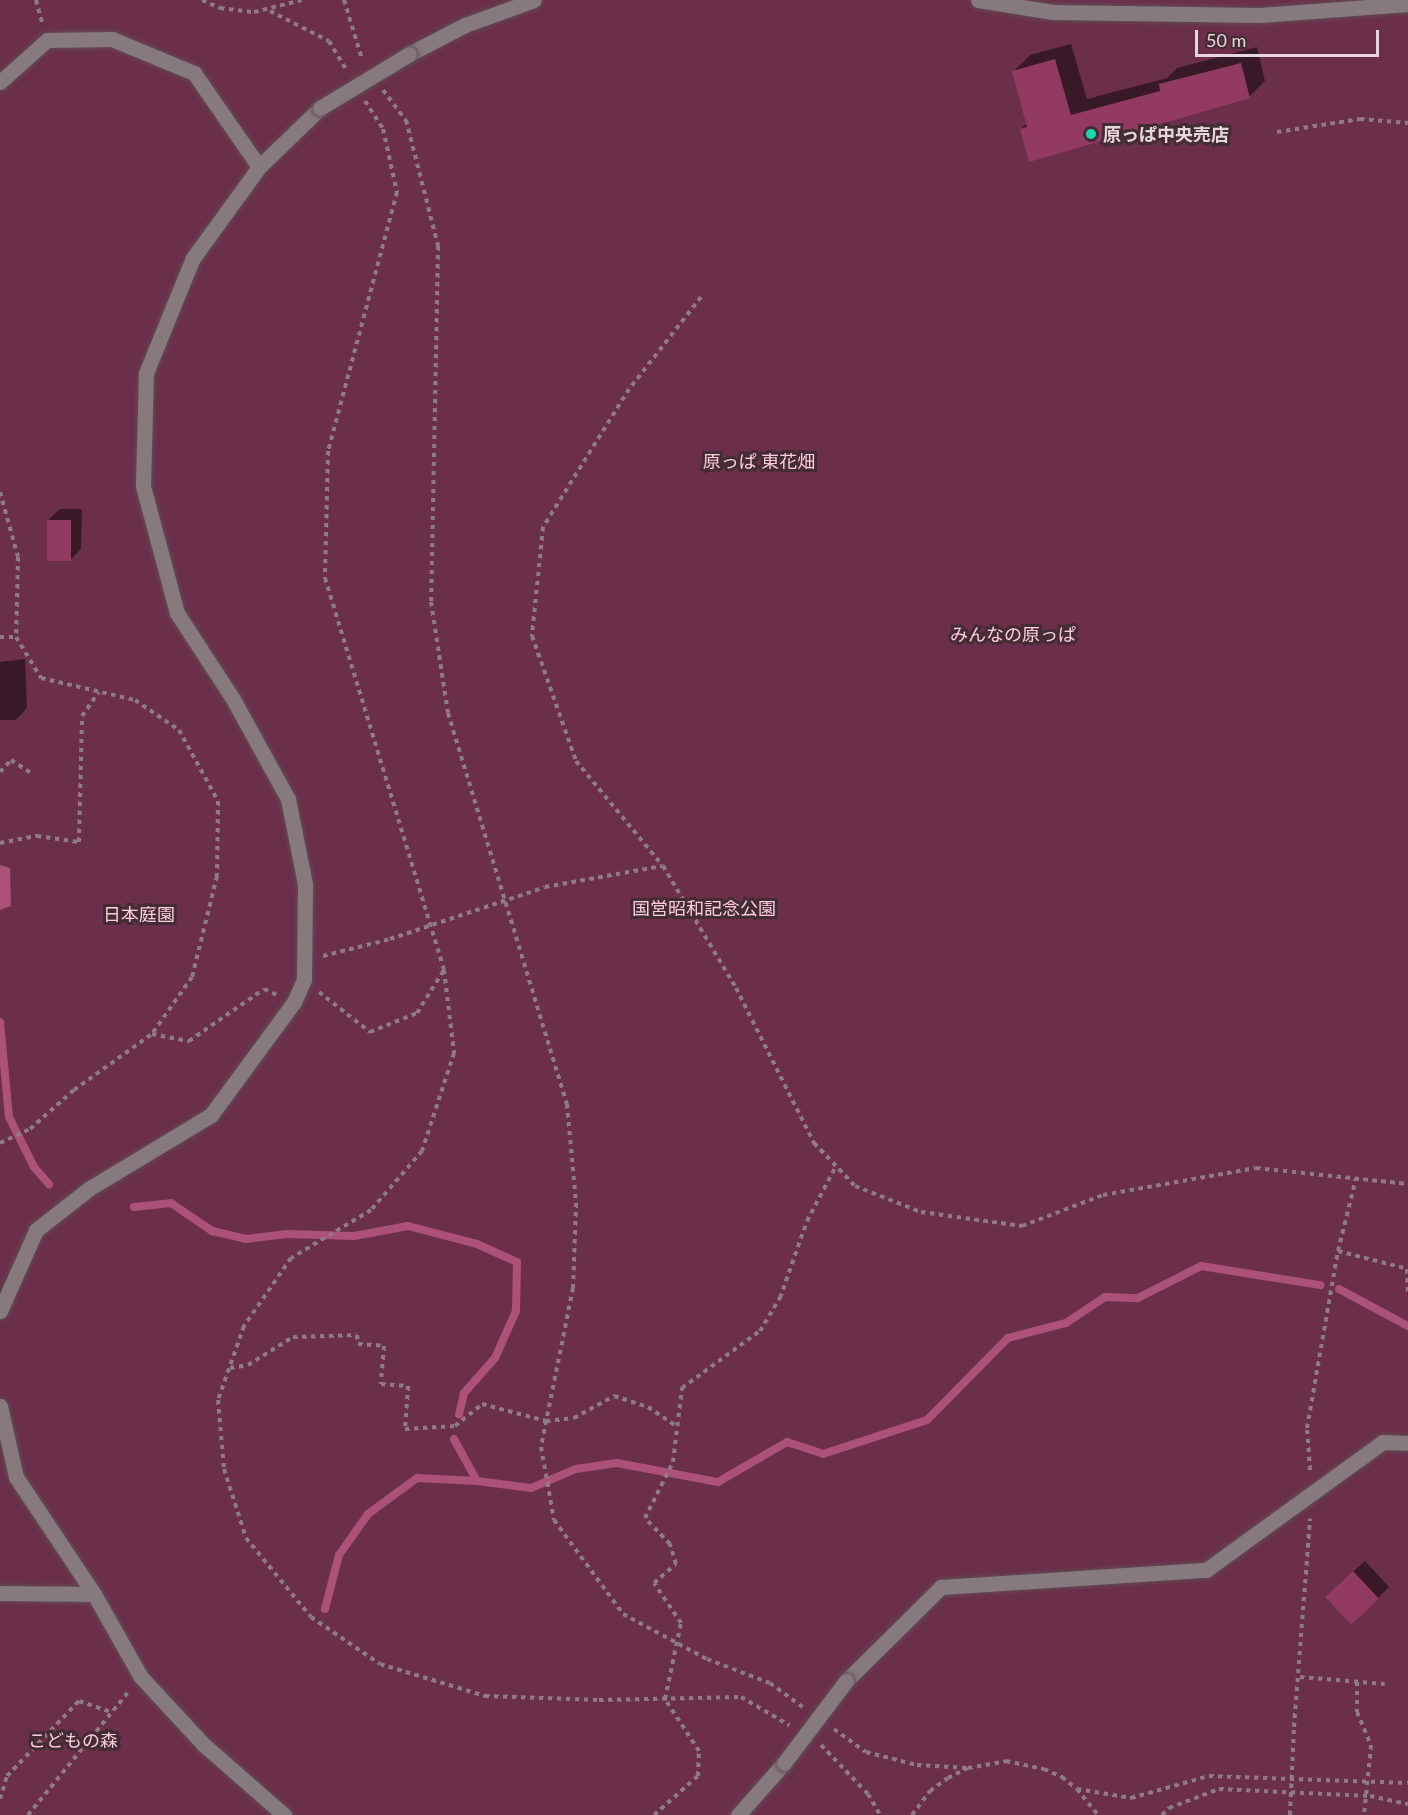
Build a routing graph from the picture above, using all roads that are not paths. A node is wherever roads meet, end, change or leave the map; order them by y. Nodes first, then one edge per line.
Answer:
1 (534, 0) edge
2 (978, 0) edge
3 (1408, 4) edge
4 (0, 82) edge
5 (259, 167) junction
6 (0, 1311) edge
7 (0, 1406) edge
8 (1408, 1443) edge
9 (0, 1593) edge
10 (94, 1594) junction
11 (284, 1815) edge
12 (738, 1815) edge

1 - 5 street, bridge
2 - 3 street
4 - 5 street
5 - 6 street
7 - 10 street
8 - 12 street, bridge
9 - 10 street
10 - 11 street

